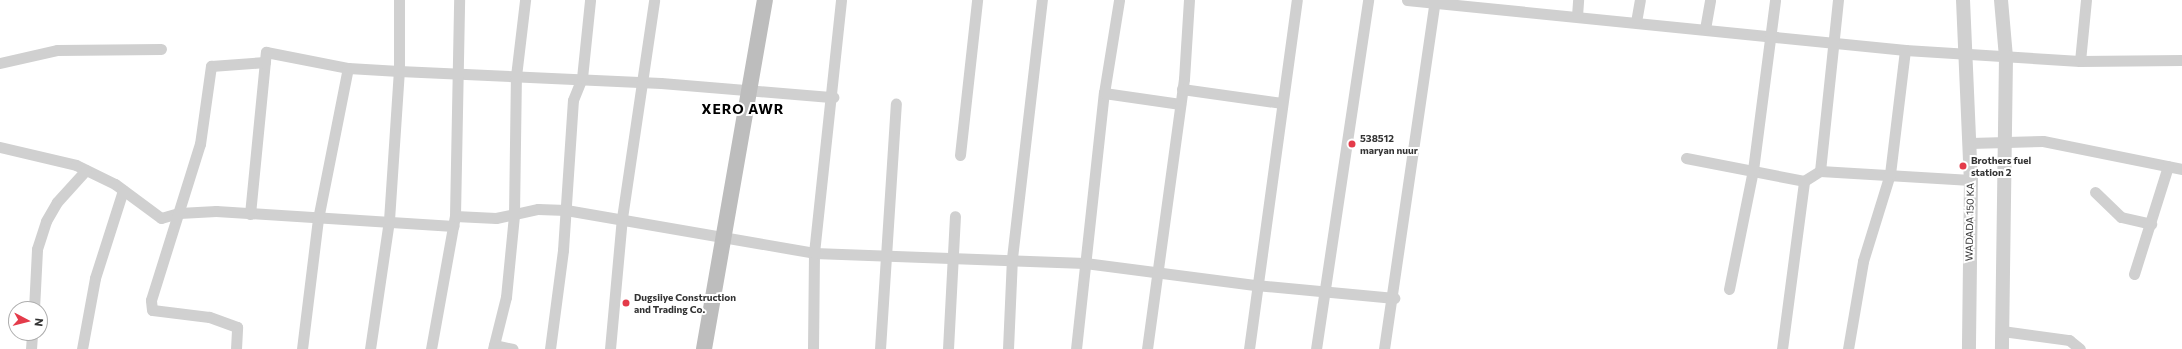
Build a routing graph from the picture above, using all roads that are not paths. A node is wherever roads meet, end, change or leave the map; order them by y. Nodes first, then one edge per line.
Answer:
1 (399, 0) edge
2 (459, 0) edge
3 (525, 0) edge
4 (590, 0) edge
5 (654, 0) edge
6 (765, 0) edge
7 (841, 0) edge
8 (977, 0) edge
9 (1042, 0) edge
10 (1119, 0) edge
11 (1189, 0) edge
12 (1297, 0) edge
13 (1368, 0) edge
14 (1407, 0) edge
15 (1578, 0) edge
16 (1640, 0) edge
17 (1710, 0) edge
18 (1774, 0) edge
19 (1838, 0) edge
20 (1963, 0) edge
21 (2001, 0) edge
22 (2086, 0) edge
23 (1435, 1) edge
24 (1507, 4) edge
25 (1577, 16) junction
26 (1636, 22) junction
27 (1705, 29) junction
28 (1770, 35) junction
29 (1833, 41) junction
30 (161, 49) dead end
31 (1905, 50) junction
32 (1968, 54) junction
33 (2006, 57) junction
34 (2182, 58) edge
35 (2080, 61) junction
36 (265, 62) junction
37 (0, 63) edge
38 (348, 68) junction
39 (399, 71) junction
40 (457, 76) junction
41 (516, 76) junction
42 (582, 78) junction
43 (642, 83) junction
44 (749, 89) junction
45 (1182, 89) junction
46 (1104, 93) junction
47 (833, 97) junction
48 (1282, 103) junction
49 (896, 104) dead end
50 (1180, 104) junction
51 (1970, 143) junction
52 (2002, 144) junction
53 (0, 147) edge
54 (960, 155) dead end
55 (1686, 158) dead end
56 (2168, 166) junction
57 (2182, 169) edge
58 (86, 170) junction
59 (1753, 170) junction
60 (1820, 171) junction
61 (1890, 174) junction
62 (1971, 180) junction
63 (1804, 181) junction
64 (123, 190) junction
65 (2095, 192) dead end
66 (566, 210) junction
67 (180, 213) junction
68 (250, 214) junction
69 (514, 215) junction
70 (955, 216) dead end
71 (622, 218) junction
72 (318, 219) junction
73 (389, 220) junction
74 (454, 221) junction
75 (2150, 224) junction
76 (725, 235) junction
77 (814, 253) junction
78 (884, 256) junction
79 (950, 257) junction
80 (1012, 258) junction
81 (1085, 263) junction
82 (1157, 273) junction
83 (2134, 274) dead end
84 (1255, 285) junction
85 (1729, 289) dead end
86 (1323, 290) junction
87 (1394, 298) junction
88 (34, 301) edge
89 (2002, 331) junction
90 (493, 347) edge
91 (82, 349) edge
92 (236, 349) edge
93 (302, 349) edge
94 (370, 349) edge
95 (431, 349) edge
96 (513, 349) edge
97 (550, 349) edge
98 (610, 349) edge
99 (704, 349) edge
100 (813, 349) edge
101 (880, 349) edge
102 (948, 349) edge
103 (1008, 349) edge
104 (1076, 349) edge
105 (1147, 349) edge
106 (1249, 349) edge
107 (1316, 349) edge
108 (1384, 349) edge
109 (1782, 349) edge
110 (1848, 349) edge
111 (1969, 349) edge
112 (2002, 349) edge
113 (2080, 349) edge

1 - 39 street
2 - 40 street
3 - 41 street
4 - 42 street
5 - 43 street
6 - 44 main road
7 - 47 street
8 - 54 street
9 - 80 street
10 - 46 street
11 - 45 street
12 - 48 street
13 - 86 street
14 - 23 street
15 - 25 street
16 - 26 street
17 - 27 street
18 - 28 street
19 - 29 street
20 - 32 street, WADADA 150 KA
21 - 33 street
22 - 35 street
23 - 24 street
23 - 87 street
24 - 25 street
25 - 26 street
26 - 27 street
27 - 28 street
28 - 29 street
28 - 59 street
29 - 31 street
29 - 60 street
30 - 37 street
31 - 32 street
31 - 61 street
32 - 33 street
32 - 51 street, WADADA 150 KA
33 - 35 street
33 - 52 street
34 - 35 street
36 - 38 street
36 - 67 street
36 - 68 street
38 - 39 street
38 - 72 street
39 - 40 street
39 - 73 street
40 - 41 street
40 - 74 street
41 - 42 street
41 - 69 street
42 - 43 street
42 - 66 street
43 - 44 street
43 - 71 street
44 - 47 street
44 - 76 main road
45 - 48 street
45 - 50 street
46 - 50 street
46 - 81 street
47 - 77 street
48 - 84 street
49 - 78 street
50 - 82 street
51 - 52 street
51 - 62 street, WADADA 150 KA
52 - 56 street
52 - 89 street
53 - 58 street
55 - 59 street
56 - 57 street
56 - 75 street
58 - 64 street
58 - 88 street
59 - 63 street
59 - 85 street
60 - 61 street
60 - 63 street
61 - 62 street
61 - 110 street
62 - 111 street, WADADA 150 KA
63 - 109 street
64 - 67 street
64 - 91 street
65 - 75 street
66 - 69 street
66 - 71 street
66 - 97 street
67 - 68 street
67 - 92 street
68 - 72 street
69 - 74 street
69 - 90 street
70 - 79 street
71 - 76 street
71 - 98 street
72 - 73 street
72 - 93 street
73 - 74 street
73 - 94 street
74 - 95 street
75 - 83 street
76 - 77 street
76 - 99 main road
77 - 78 street
77 - 100 street
78 - 79 street
78 - 101 street
79 - 80 street
79 - 102 street
80 - 81 street
80 - 103 street
81 - 82 street
81 - 104 street
82 - 84 street
82 - 105 street
84 - 86 street
84 - 106 street
86 - 87 street
86 - 107 street
87 - 108 street
89 - 112 street
89 - 113 street
90 - 96 street

